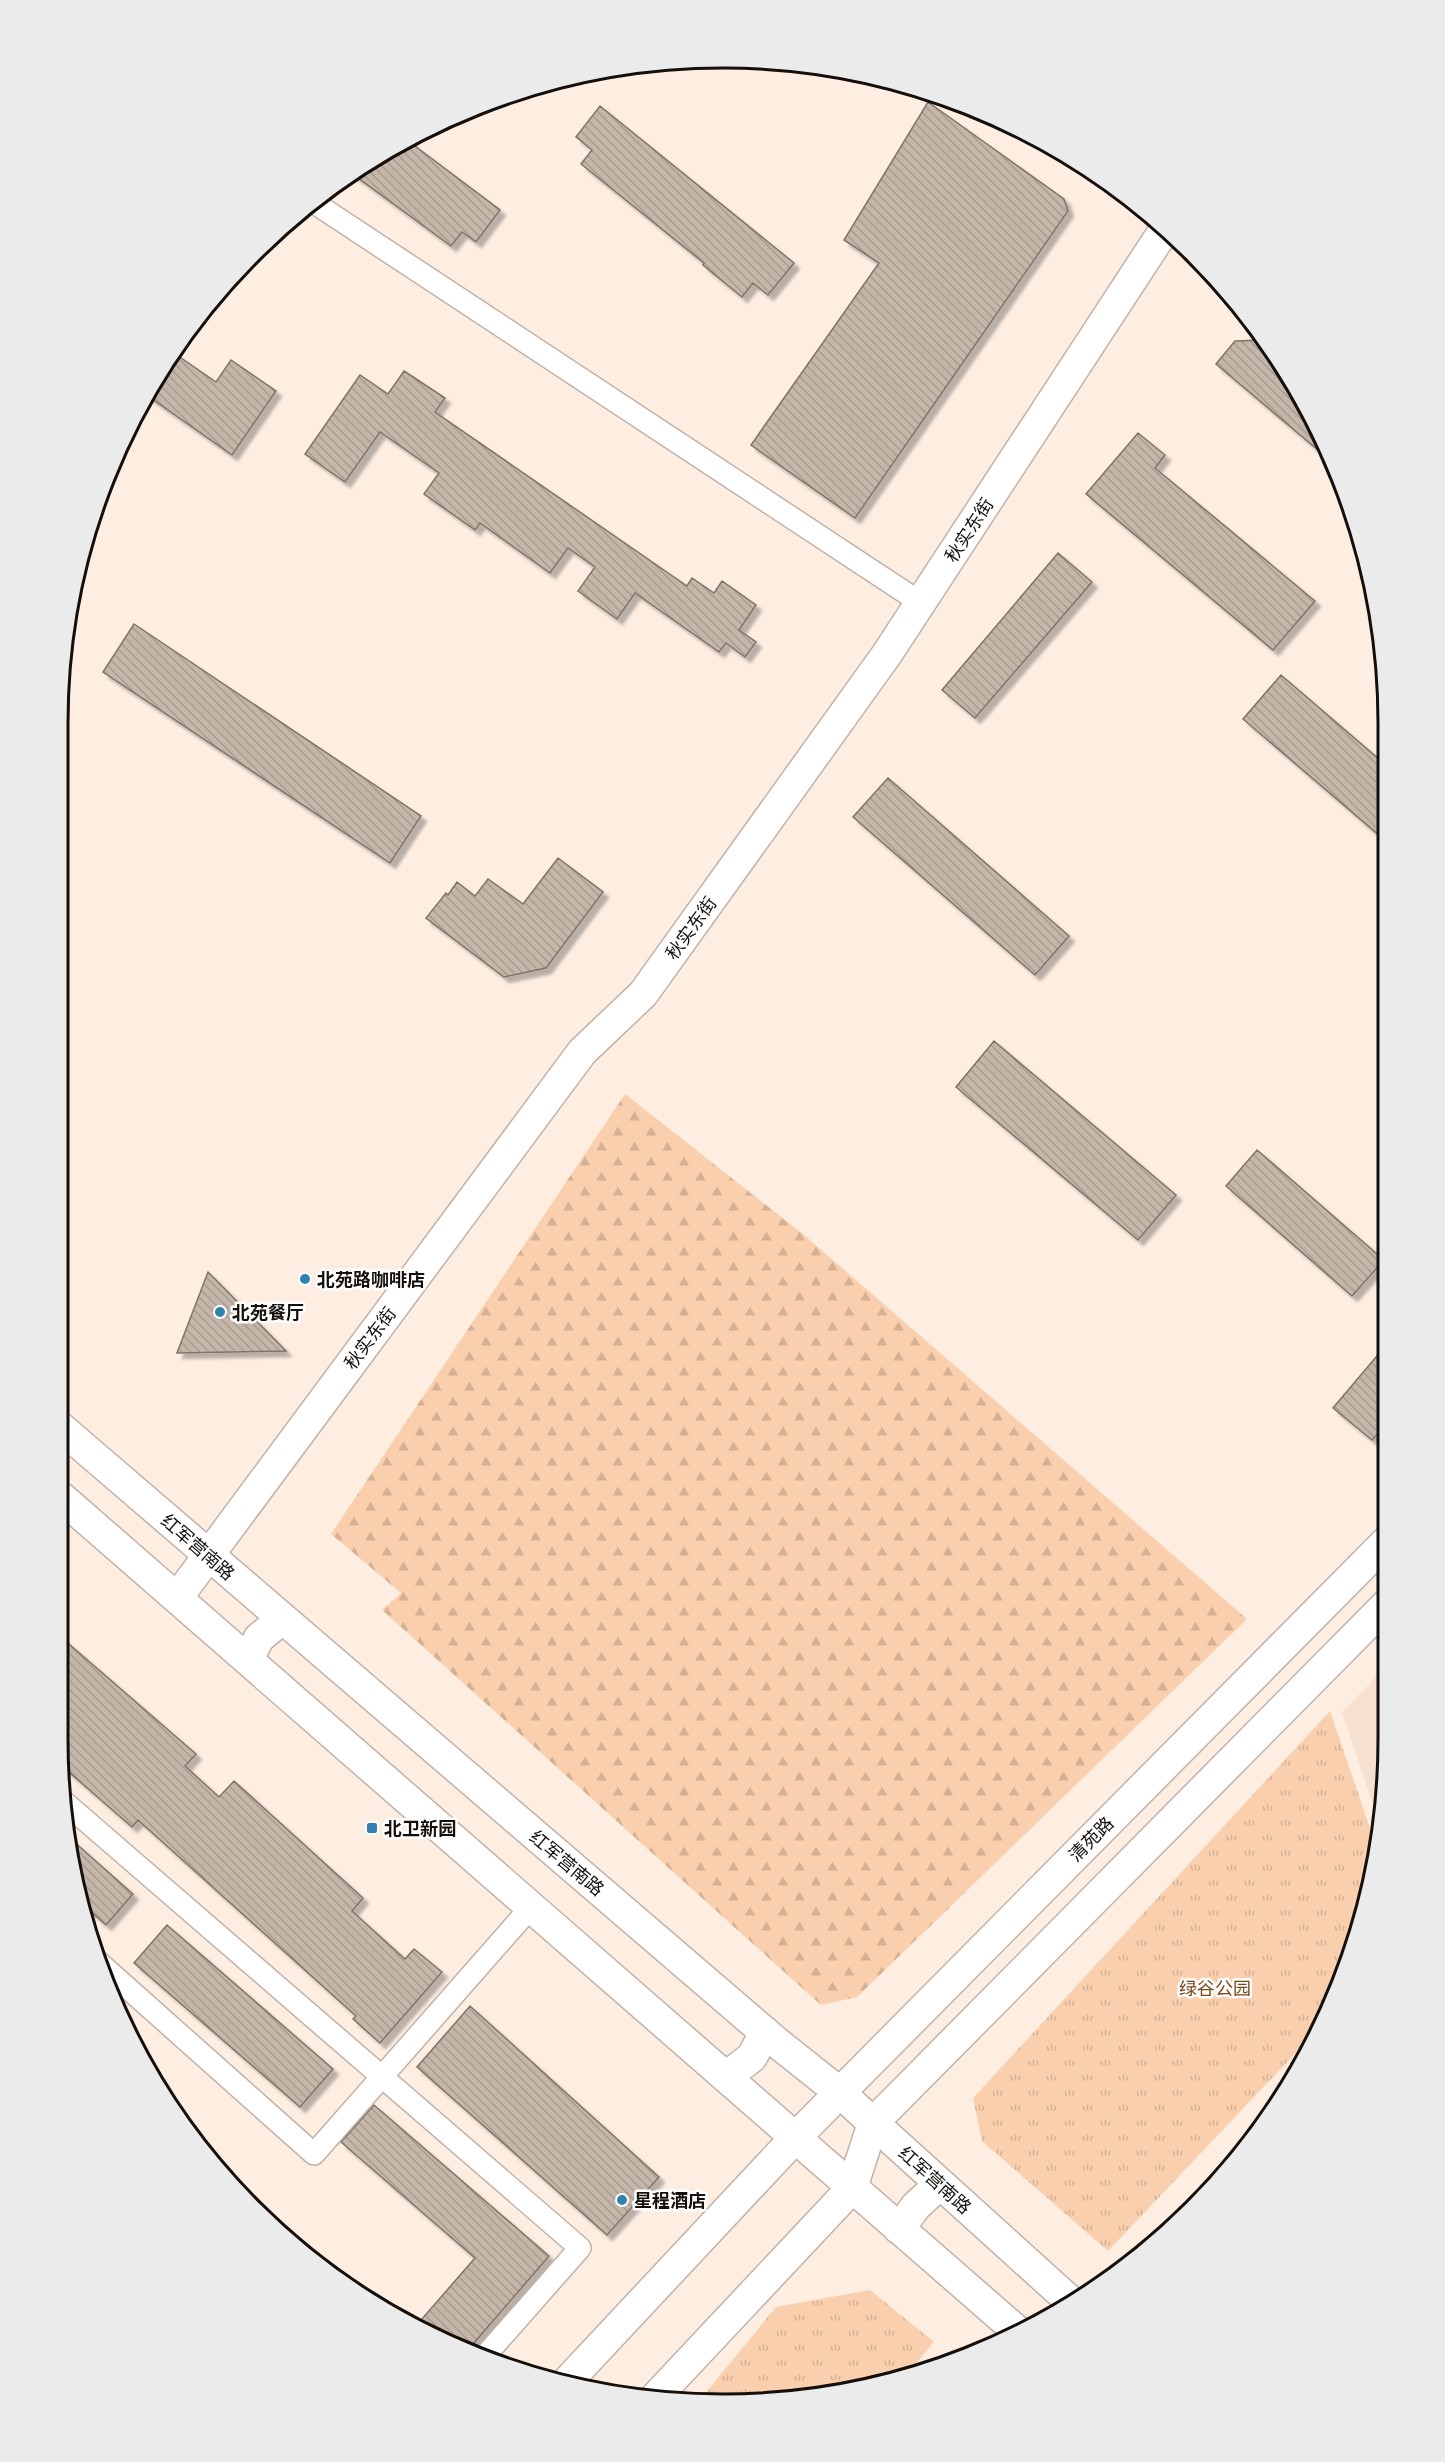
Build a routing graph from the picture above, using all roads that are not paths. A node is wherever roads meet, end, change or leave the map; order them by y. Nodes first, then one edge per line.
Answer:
1 (320, 206) edge
2 (1161, 236) edge
3 (921, 603) junction
4 (67, 1433) edge
5 (67, 1502) edge
6 (1378, 1550) edge
7 (208, 1555) junction
8 (177, 1598) junction
9 (1378, 1613) edge
10 (282, 1619) junction
11 (248, 1659) junction
12 (71, 1808) edge
13 (531, 1907) junction
14 (111, 1973) edge
15 (765, 2032) junction
16 (382, 2076) junction
17 (726, 2077) junction
18 (839, 2092) junction
19 (873, 2123) junction
20 (795, 2138) junction
21 (940, 2184) junction
22 (852, 2188) junction
23 (899, 2229) junction
24 (1066, 2297) edge
25 (1012, 2327) edge
26 (489, 2351) edge
27 (572, 2377) edge
28 (661, 2391) edge

1 - 3 street
2 - 3 main road, 秋实东街
3 - 7 main road, 秋实东街
4 - 7 main road, 红军营南路
5 - 8 main road
6 - 18 main road, 清苑路
7 - 8 main road, 秋实东街
7 - 10 main road, 红军营南路
8 - 11 main road
9 - 19 main road
10 - 11 main road
10 - 15 main road, 红军营南路
11 - 13 main road
12 - 16 street
13 - 16 street
13 - 17 main road
14 - 16 street
15 - 17 main road
15 - 18 main road, 红军营南路
16 - 26 street
17 - 20 main road
18 - 19 main road, 红军营南路
18 - 20 main road, 清苑路
19 - 21 main road, 红军营南路
19 - 22 main road
20 - 22 main road
20 - 27 main road, 清苑路
21 - 23 main road
21 - 24 main road, 红军营南路
22 - 23 main road
22 - 28 main road
23 - 25 main road

